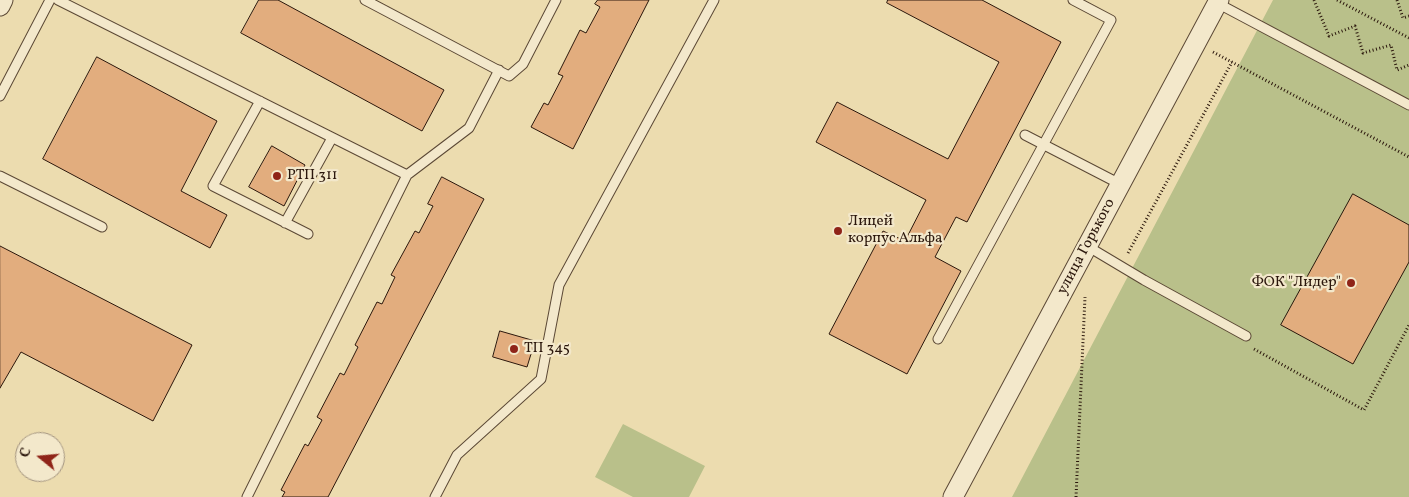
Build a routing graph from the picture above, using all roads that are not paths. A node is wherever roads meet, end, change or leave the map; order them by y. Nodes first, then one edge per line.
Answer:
1 (3, 0) edge
2 (50, 0) edge
3 (58, 0) edge
4 (365, 0) edge
5 (556, 0) edge
6 (714, 0) edge
7 (1073, 0) edge
8 (1216, 1) edge
9 (0, 6) edge
10 (499, 70) junction
11 (0, 96) edge
12 (260, 101) junction
13 (1409, 105) edge
14 (1025, 135) dead end
15 (332, 138) junction
16 (1044, 144) junction
17 (407, 174) junction
18 (0, 176) edge
19 (1120, 184) junction
20 (285, 223) junction
21 (102, 227) dead end
22 (308, 234) dead end
23 (1087, 246) junction
24 (1246, 336) dead end
25 (938, 339) dead end
26 (247, 497) edge
27 (435, 497) edge
28 (953, 497) edge

1 - 9 street
2 - 11 lane
3 - 12 lane
4 - 10 lane
5 - 10 lane
6 - 27 lane
7 - 16 lane
8 - 13 lane
8 - 19 street, улица Горького
10 - 17 lane
12 - 15 lane
12 - 20 lane
14 - 16 lane
15 - 17 lane
15 - 20 lane
16 - 19 lane
16 - 25 lane
17 - 26 lane
18 - 21 lane
19 - 23 street, улица Горького
20 - 22 lane
23 - 24 lane
23 - 28 street, улица Горького

